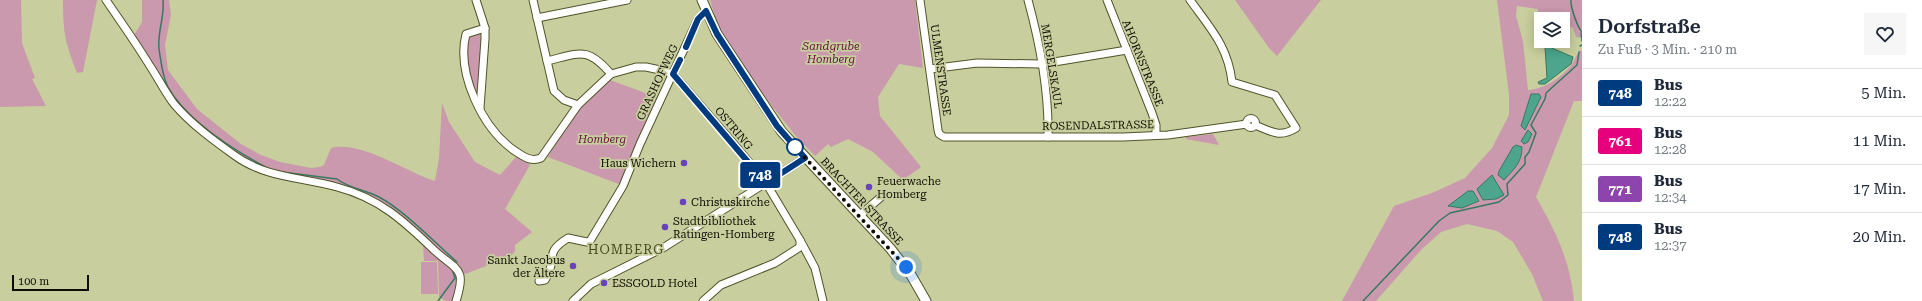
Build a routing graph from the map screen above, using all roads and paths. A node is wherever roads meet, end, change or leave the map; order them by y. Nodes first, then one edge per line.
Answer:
1 (106, 0) edge
2 (476, 0) edge
3 (533, 0) edge
4 (627, 0) edge
5 (702, 0) edge
6 (920, 0) edge
7 (1028, 0) edge
8 (1107, 0) edge
9 (1190, 0) edge
10 (598, 3) edge
11 (706, 11) junction
12 (537, 18) junction
13 (485, 28) junction
14 (1126, 50) junction
15 (547, 61) junction
16 (1042, 64) junction
17 (930, 69) junction
18 (611, 74) junction
19 (673, 74) junction
20 (578, 105) junction
21 (480, 108) junction
22 (1156, 135) junction
23 (948, 137) joint
24 (1048, 137) junction
25 (805, 158) junction
26 (766, 183) junction
27 (881, 196) dead end
28 (859, 216) junction
29 (800, 240) junction
30 (539, 281) dead end
31 (456, 301) edge
32 (572, 301) edge
33 (703, 301) edge
34 (823, 301) edge
35 (926, 301) edge

1 - 31 street
2 - 13 street
3 - 12 street
4 - 10 street
5 - 11 main road, BRACHTER STRASSE
6 - 17 street, ULMENSTRASSE
7 - 16 street, MERGELSKAUL
8 - 14 street, AHORNSTRASSE
9 - 22 street, ROSENDALSTRASSE
10 - 12 street
11 - 19 street, GRASHOFWEG
11 - 25 main road, BRACHTER STRASSE
12 - 15 street
13 - 21 street
13 - 21 street
14 - 16 street
14 - 22 street, AHORNSTRASSE
15 - 18 street
15 - 20 street
16 - 17 street
16 - 24 street, MERGELSKAUL
17 - 23 street, ULMENSTRASSE
18 - 19 street
18 - 20 street
19 - 26 street, OSTRING
19 - 30 street, GRASHOFWEG
20 - 21 street
22 - 24 street, ROSENDALSTRASSE
23 - 24 street, ROSENDALSTRASSE
25 - 26 street
25 - 28 main road, BRACHTER STRASSE
26 - 29 street, OSTRING
26 - 32 street
27 - 28 street
28 - 35 main road, BRACHTER STRASSE
29 - 33 street
29 - 34 street, OSTRING

